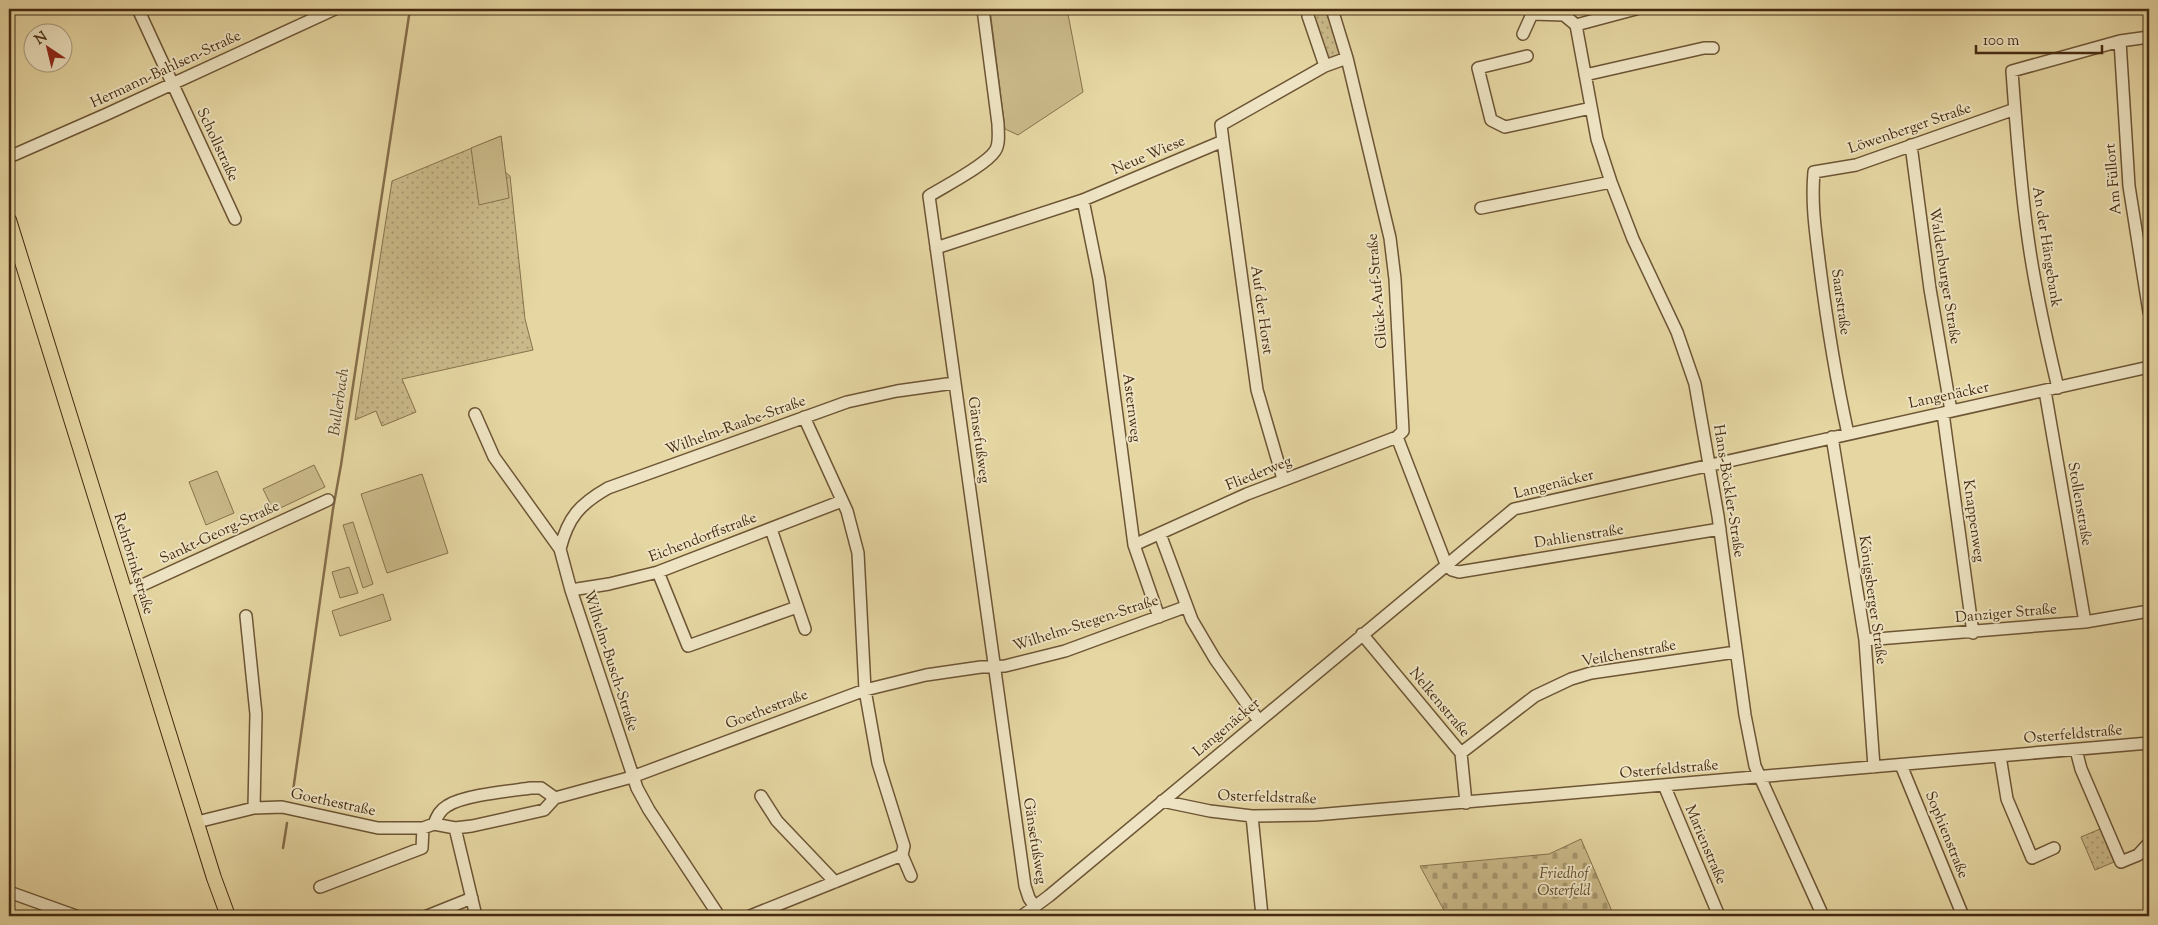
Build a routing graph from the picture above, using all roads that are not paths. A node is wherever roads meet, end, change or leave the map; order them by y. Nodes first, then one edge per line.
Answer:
1 (138, 9) edge
2 (335, 9) edge
3 (983, 9) edge
4 (1312, 9) edge
5 (1332, 9) edge
6 (1636, 9) edge
7 (1563, 12) edge
8 (1576, 25) junction
9 (1523, 34) dead end
10 (2149, 37) edge
11 (2120, 41) junction
12 (1713, 48) dead end
13 (1527, 56) dead end
14 (1347, 58) junction
15 (1325, 66) junction
16 (1585, 75) junction
17 (171, 84) junction
18 (1591, 108) junction
19 (2015, 109) junction
20 (1223, 141) junction
21 (1911, 145) junction
22 (9, 157) edge
23 (1814, 172) joint
24 (1611, 182) junction
25 (1083, 200) junction
26 (1481, 208) dead end
27 (235, 219) dead end
28 (9, 220) edge
29 (936, 248) junction
30 (2149, 312) edge
31 (2149, 368) edge
32 (954, 382) junction
33 (2058, 388) junction
34 (2045, 391) junction
35 (1947, 412) junction
36 (475, 414) dead end
37 (804, 417) junction
38 (1848, 434) junction
39 (1397, 437) junction
40 (1832, 437) junction
41 (1708, 465) junction
42 (1283, 479) junction
43 (328, 500) dead end
44 (842, 501) junction
45 (770, 529) junction
46 (1720, 529) junction
47 (1160, 534) junction
48 (1134, 545) junction
49 (560, 549) junction
50 (1446, 564) junction
51 (658, 572) junction
52 (571, 590) junction
53 (125, 593) junction
54 (797, 607) junction
55 (1186, 607) junction
56 (2149, 611) edge
57 (246, 616) dead end
58 (1159, 617) junction
59 (2084, 622) junction
60 (805, 629) dead end
61 (1973, 632) junction
62 (1362, 634) junction
63 (1865, 640) junction
64 (1736, 652) junction
65 (994, 667) junction
66 (865, 690) junction
67 (1258, 721) junction
68 (2149, 743) edge
69 (2076, 750) junction
70 (1461, 752) junction
71 (2000, 756) junction
72 (1902, 765) junction
73 (1874, 768) junction
74 (632, 776) junction
75 (1760, 778) junction
76 (1664, 786) junction
77 (1178, 789) junction
78 (761, 796) dead end
79 (555, 798) junction
80 (1162, 802) junction
81 (1466, 803) junction
82 (1192, 807) junction
83 (254, 808) junction
84 (1252, 816) junction
85 (197, 822) junction
86 (428, 826) junction
87 (455, 828) junction
88 (2149, 843) edge
89 (2054, 848) dead end
90 (902, 855) junction
91 (911, 876) dead end
92 (835, 882) junction
93 (320, 887) dead end
94 (9, 892) edge
95 (472, 898) junction
96 (1036, 908) junction
97 (76, 916) edge
98 (228, 916) edge
99 (427, 916) edge
100 (476, 916) edge
101 (719, 916) edge
102 (750, 916) edge
103 (1022, 916) edge
104 (1262, 916) edge
105 (1719, 916) edge
106 (1823, 916) edge
107 (1963, 916) edge

1 - 17 street, Schollstraße
2 - 17 street, Hermann-Bahlsen-Straße
3 - 29 street, Gänsefußweg
4 - 15 street
5 - 14 street, Glück-Auf-Straße
6 - 8 street
7 - 8 street
7 - 9 street
8 - 16 street, Hans-Böckler-Straße
10 - 11 street
11 - 19 street, An der Hängebank
11 - 30 street, Am Füllort
12 - 16 street
13 - 18 street
14 - 15 street
14 - 39 street, Glück-Auf-Straße
15 - 20 street
16 - 18 street, Hans-Böckler-Straße
17 - 22 street, Hermann-Bahlsen-Straße
17 - 27 street, Schollstraße
18 - 24 street, Hans-Böckler-Straße
19 - 21 street, Löwenberger Straße
19 - 33 street, An der Hängebank
20 - 25 street, Neue Wiese
20 - 42 street, Auf der Horst
21 - 23 street, Löwenberger Straße
21 - 35 street, Waldenburger Straße
23 - 38 street, Saarstraße
24 - 26 street
24 - 41 street, Hans-Böckler-Straße
25 - 29 street, Neue Wiese
25 - 48 street, Asternweg
28 - 53 main road, Rehrbrinkstraße
29 - 32 street, Gänsefußweg
31 - 33 street, Langenäcker
32 - 37 street, Wilhelm-Raabe-Straße
32 - 65 street, Gänsefußweg
33 - 34 street, Langenäcker
34 - 35 street, Langenäcker
34 - 59 street, Stollenstraße
35 - 38 street, Langenäcker
35 - 61 street, Knappenweg
36 - 49 street, Wilhelm-Busch-Straße
37 - 44 street
37 - 49 street, Wilhelm-Raabe-Straße
38 - 40 street, Langenäcker
39 - 42 street, Fliederweg
39 - 50 street
40 - 41 street, Langenäcker
40 - 63 street, Königsberger Straße
41 - 46 street, Hans-Böckler-Straße
41 - 50 street, Langenäcker
42 - 47 street, Fliederweg
43 - 53 street, Sankt-Georg-Straße
44 - 45 street, Eichendorffstraße
44 - 66 street
45 - 51 street, Eichendorffstraße
45 - 54 street
46 - 50 street, Dahlienstraße
46 - 64 street, Hans-Böckler-Straße
47 - 48 street, Fliederweg
47 - 55 street
48 - 58 street, Asternweg
49 - 52 street, Wilhelm-Busch-Straße
50 - 62 street, Langenäcker
51 - 52 street, Eichendorffstraße
51 - 54 street
52 - 74 street, Wilhelm-Busch-Straße
53 - 85 main road, Rehrbrinkstraße
54 - 60 street
55 - 58 street, Wilhelm-Stegen-Straße
55 - 67 street
56 - 59 street, Danziger Straße
57 - 83 street
58 - 65 street, Wilhelm-Stegen-Straße
59 - 61 street, Danziger Straße
61 - 63 street, Danziger Straße
62 - 67 street, Langenäcker
62 - 70 street, Nelkenstraße
63 - 73 street, Königsberger Straße
64 - 70 street, Veilchenstraße
64 - 75 street, Hans-Böckler-Straße
65 - 66 street, Goethestraße
65 - 96 street, Gänsefußweg
66 - 74 street, Goethestraße
66 - 90 street
67 - 77 street, Langenäcker
68 - 69 street, Osterfeldstraße
69 - 71 street, Osterfeldstraße
69 - 88 street
70 - 81 street, Nelkenstraße
71 - 72 street, Osterfeldstraße
71 - 89 street
72 - 73 street, Osterfeldstraße
72 - 107 street, Sophienstraße
73 - 75 street, Osterfeldstraße
74 - 79 street, Goethestraße
74 - 101 street, Wilhelm-Busch-Straße
75 - 76 street, Osterfeldstraße
75 - 106 street, Hans-Böckler-Straße
76 - 81 street, Osterfeldstraße
76 - 105 street, Marienstraße
77 - 80 street, Langenäcker
77 - 82 street
78 - 92 street
79 - 86 street
79 - 87 street, Goethestraße
80 - 82 street, Osterfeldstraße
80 - 96 street, Langenäcker
81 - 84 street, Osterfeldstraße
82 - 84 street, Osterfeldstraße
83 - 85 street, Goethestraße
83 - 86 street, Goethestraße
84 - 104 street
85 - 98 main road, Rehrbrinkstraße
86 - 87 street, Goethestraße
86 - 93 street
87 - 95 street
90 - 91 street
90 - 92 street
92 - 102 street
94 - 97 street
95 - 99 street
95 - 100 street
96 - 103 street, Langenäcker

